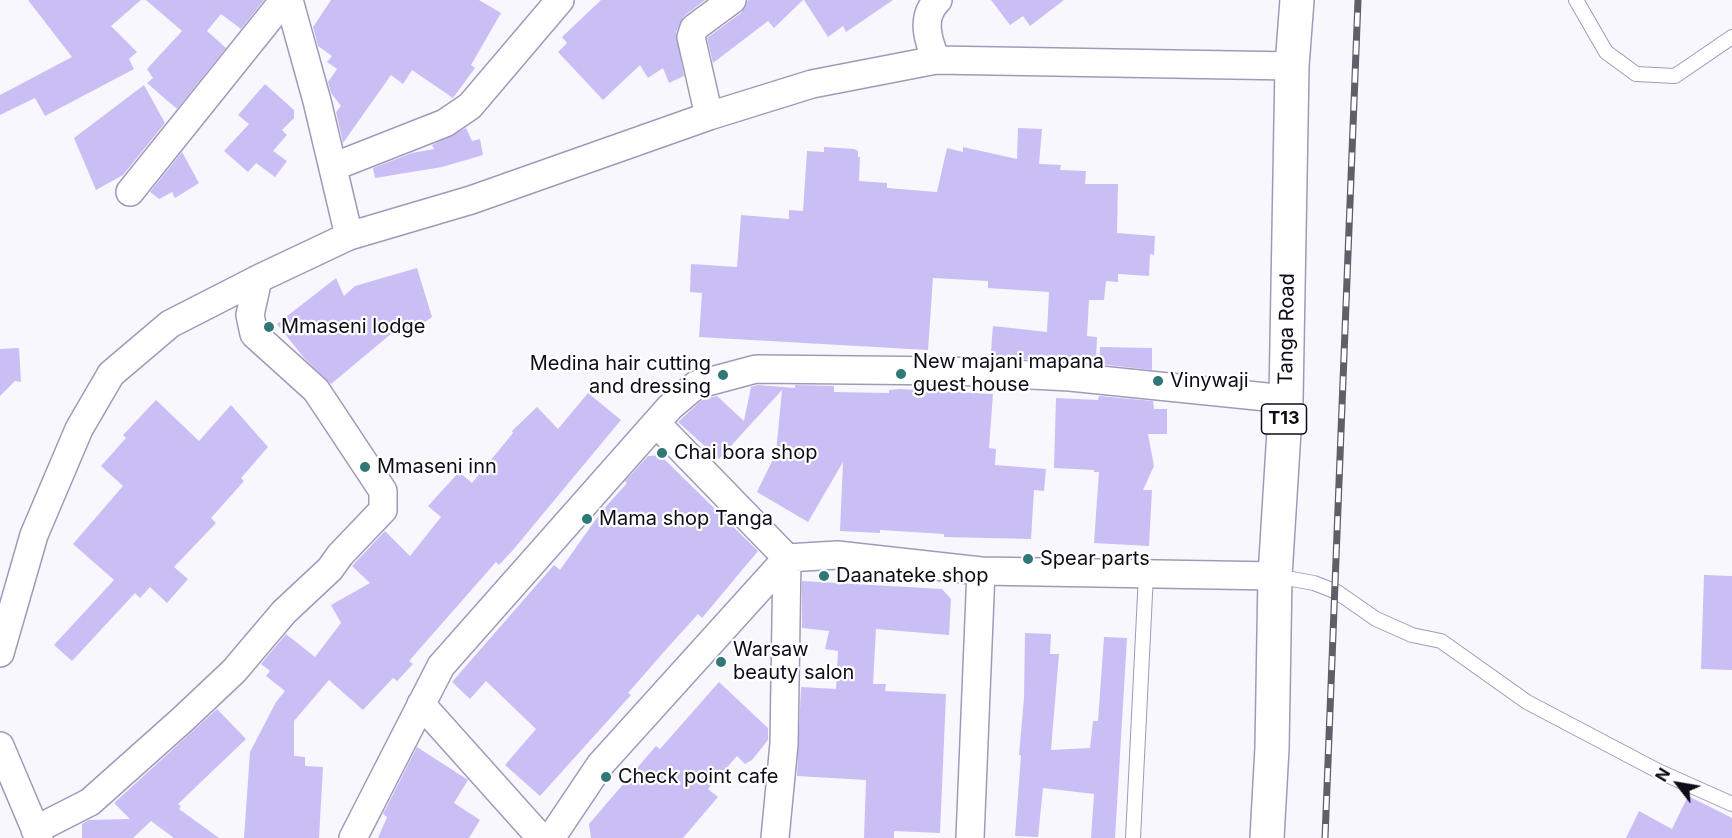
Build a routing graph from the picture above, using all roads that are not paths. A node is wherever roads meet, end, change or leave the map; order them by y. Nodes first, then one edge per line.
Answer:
1 (284, 0) edge
2 (289, 0) edge
3 (560, 0) edge
4 (732, 0) edge
5 (938, 0) edge
6 (1298, 0) edge
7 (1576, 0) edge
8 (1732, 37) edge
9 (936, 60) junction
10 (1292, 66) junction
11 (709, 116) junction
12 (333, 167) junction
13 (130, 192) dead end
14 (349, 236) junction
15 (258, 279) junction
16 (1286, 399) junction
17 (657, 424) junction
18 (787, 558) junction
19 (981, 571) junction
20 (1146, 573) junction
21 (1275, 576) junction
22 (0, 653) edge
23 (421, 704) junction
24 (0, 746) edge
25 (1732, 804) edge
26 (37, 834) edge
27 (353, 838) edge
28 (541, 838) edge
29 (551, 838) edge
30 (775, 838) edge
31 (970, 838) edge
32 (1133, 838) edge
33 (1267, 838) edge

1 - 13 street
2 - 12 street
3 - 12 street
4 - 11 street
5 - 9 street
6 - 10 highway, Tanga Road / T13
7 - 8 lane
9 - 10 street
9 - 11 street
10 - 16 highway, Tanga Road / T13
11 - 14 street
12 - 14 street
14 - 15 street
15 - 22 street
15 - 26 street
16 - 17 street
16 - 21 highway, Tanga Road / T13
17 - 18 street
17 - 23 street
18 - 19 street
18 - 29 street
18 - 30 street
19 - 20 street
19 - 31 street
20 - 21 street
20 - 32 lane
21 - 25 lane
21 - 33 highway, Tanga Road / T13
23 - 27 street
23 - 28 street
24 - 26 street

